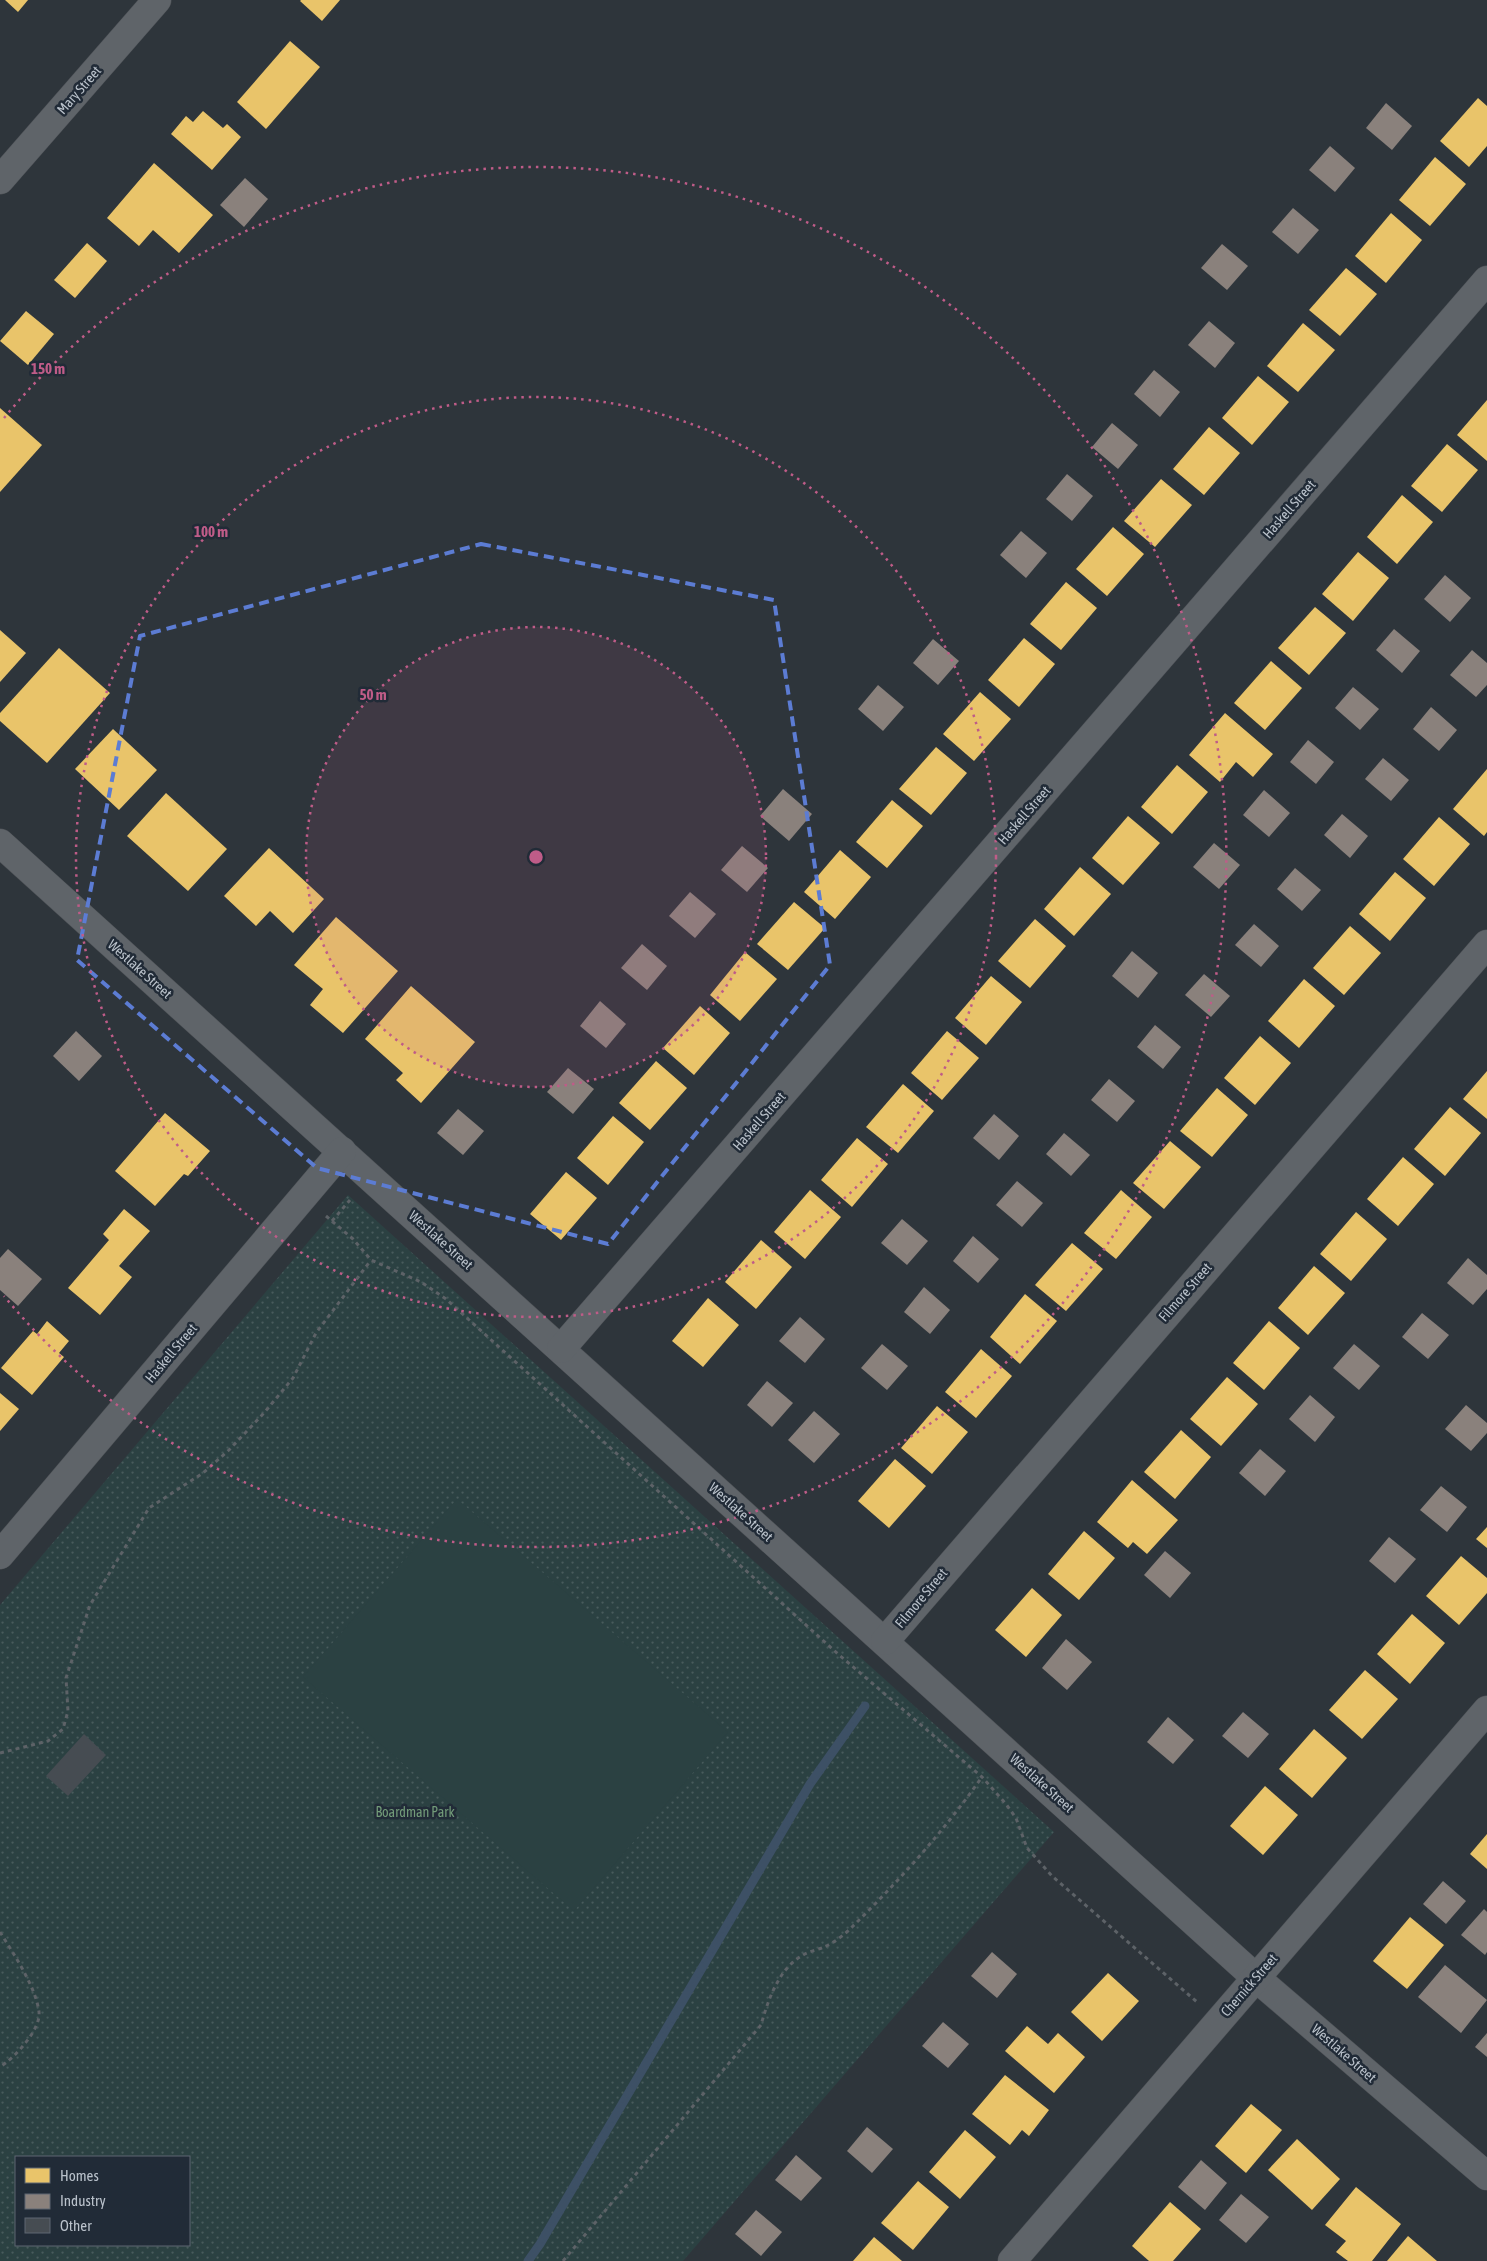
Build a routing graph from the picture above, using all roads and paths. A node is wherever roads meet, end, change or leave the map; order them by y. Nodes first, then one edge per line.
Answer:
1 (158, 0) edge
2 (0, 180) edge
3 (1487, 280) edge
4 (0, 843) edge
5 (1487, 944) edge
6 (342, 1151) junction
7 (304, 1197) junction
8 (371, 1260) junction
9 (561, 1349) junction
10 (0, 1555) edge
11 (885, 1641) junction
12 (1487, 1710) edge
13 (0, 1753) edge
14 (982, 1777) junction
15 (0, 1932) edge
16 (1255, 1977) junction
17 (1218, 2020) junction
18 (0, 2067) edge
19 (1487, 2176) edge
20 (563, 2261) edge
21 (1012, 2261) edge

1 - 2 street, Mary Street
3 - 9 street, Haskell Street
4 - 6 street, Westlake Street
5 - 11 street, Filmore Street
6 - 7 street, Haskell Street
6 - 9 street, Westlake Street
7 - 8 path
7 - 10 street, Haskell Street
8 - 13 path
8 - 14 path
9 - 11 street, Westlake Street
11 - 16 street, Westlake Street
12 - 16 street, Chernick Street
14 - 17 path
14 - 20 path
15 - 18 path
16 - 17 street, Chernick Street
16 - 19 street, Westlake Street
17 - 21 street, Chernick Street

